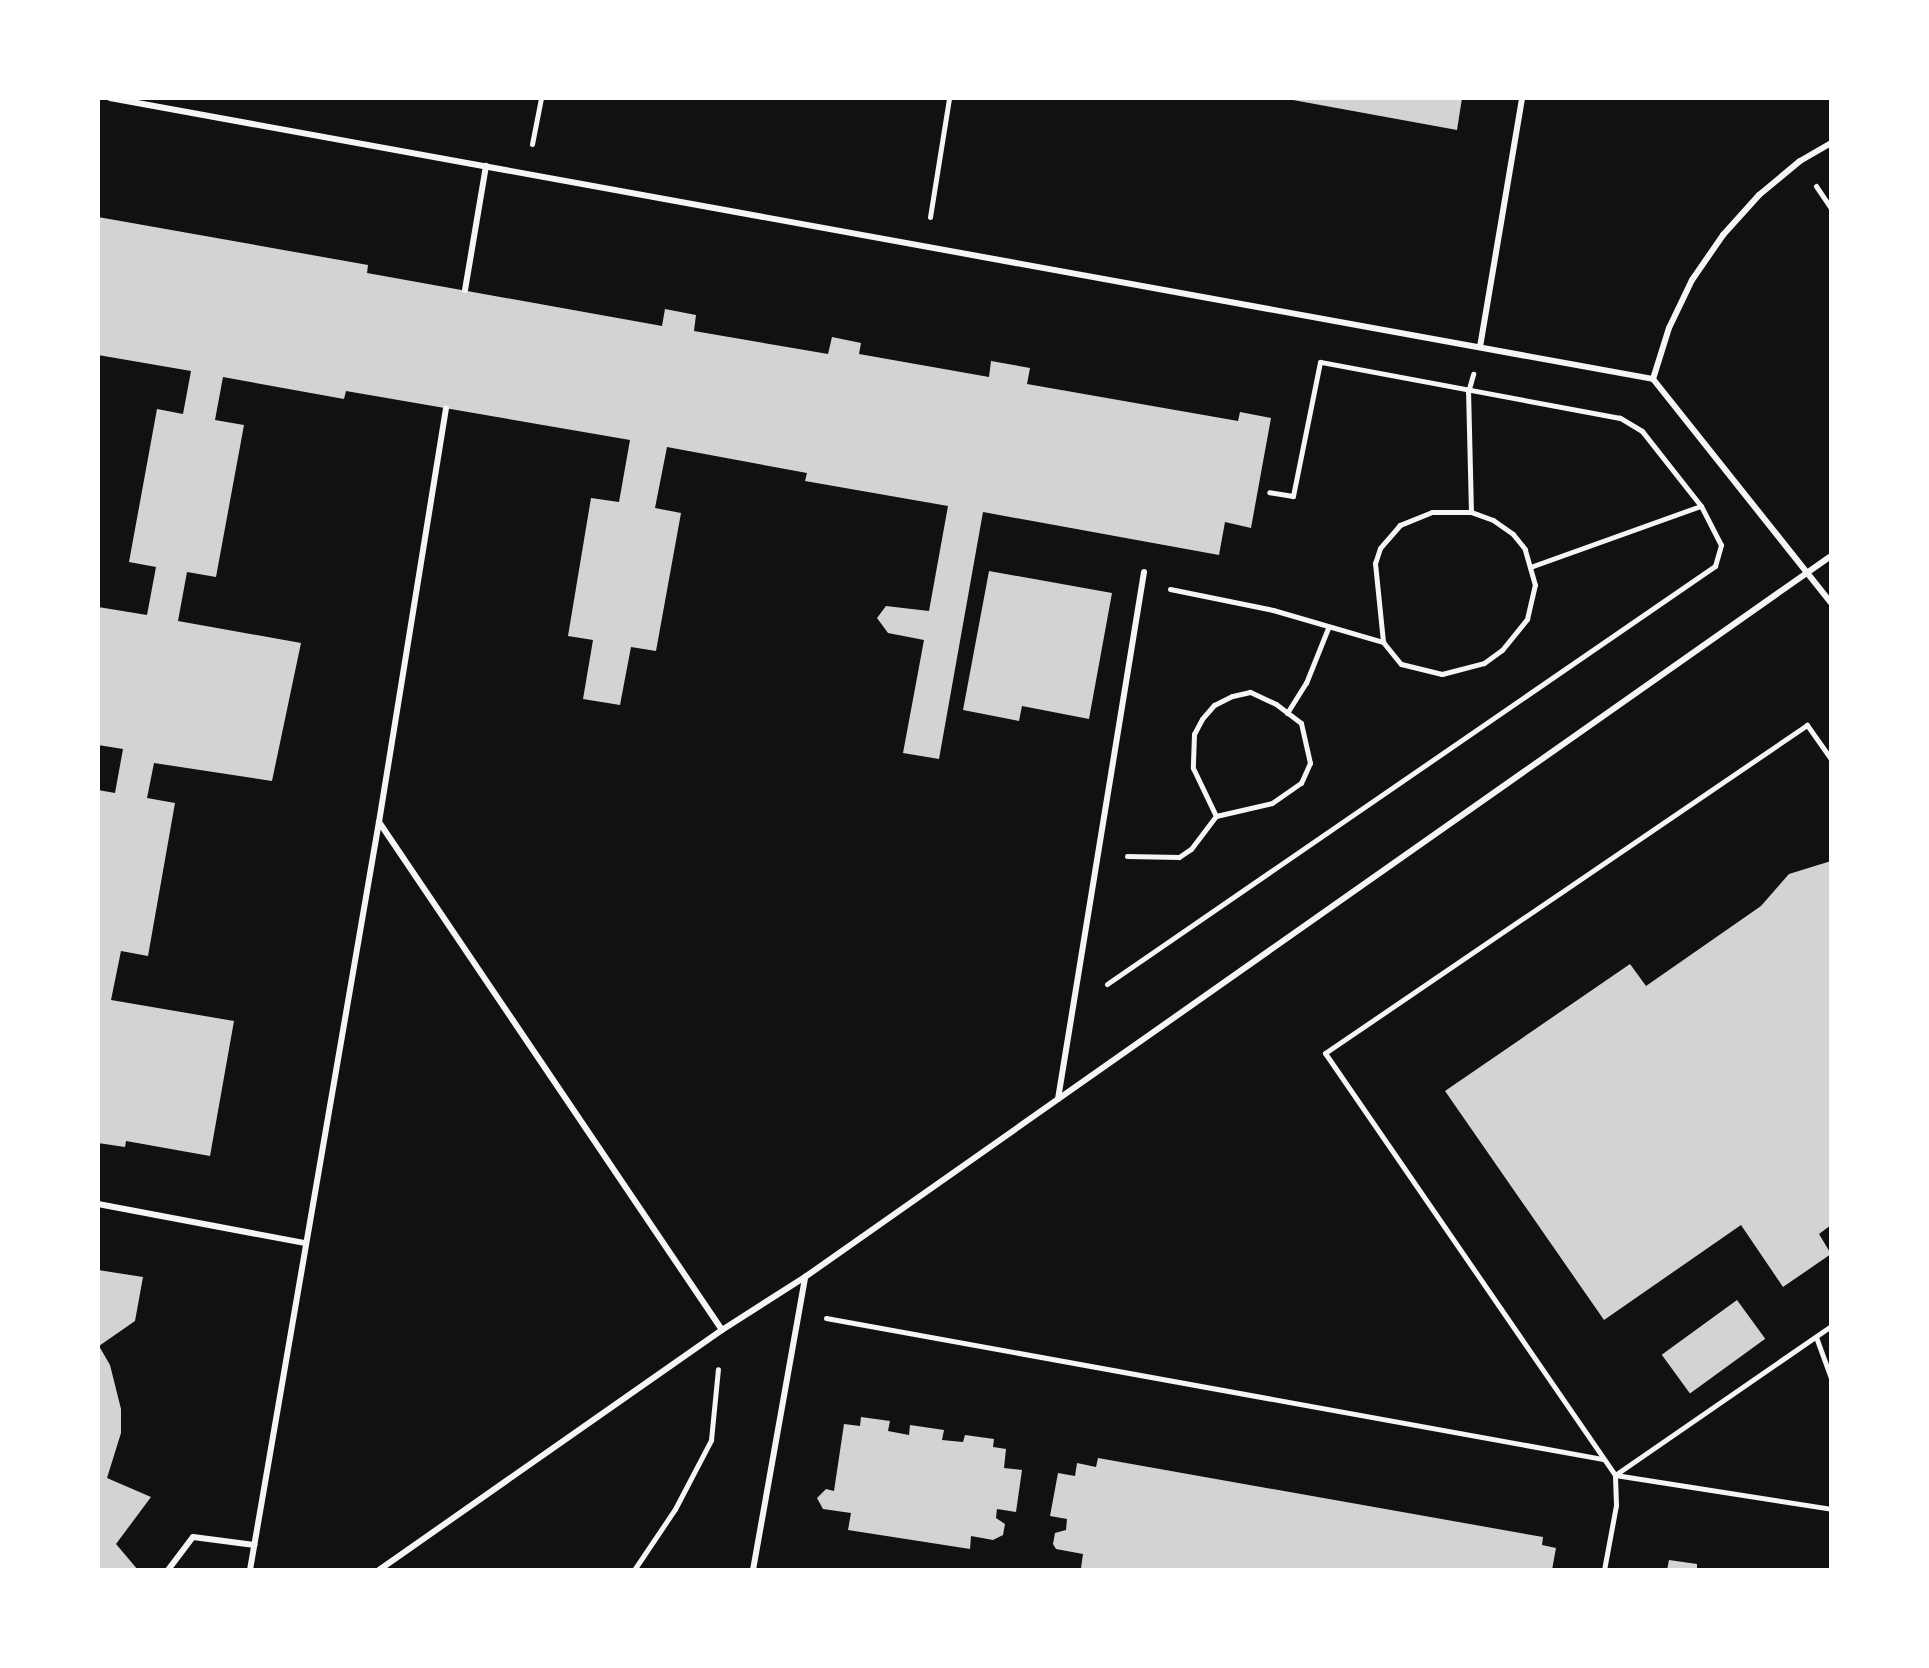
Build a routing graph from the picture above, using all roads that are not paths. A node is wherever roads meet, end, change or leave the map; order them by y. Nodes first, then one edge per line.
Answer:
1 (110, 98) edge
2 (1522, 98) edge
3 (1831, 143) edge
4 (486, 166) junction
5 (465, 290) dead end
6 (1480, 347) junction
7 (1653, 379) junction
8 (446, 408) dead end
9 (1831, 556) edge
10 (1144, 572) dead end
11 (1809, 572) junction
12 (1831, 603) edge
13 (379, 822) junction
14 (1058, 1099) junction
15 (98, 1204) edge
16 (305, 1243) junction
17 (805, 1277) junction
18 (722, 1330) junction
19 (254, 1545) junction
20 (168, 1570) edge
21 (250, 1570) edge
22 (379, 1570) edge
23 (753, 1570) edge

1 - 4 lane
2 - 6 lane
3 - 7 lane
4 - 5 lane
4 - 6 lane
6 - 7 lane
7 - 11 lane
8 - 13 lane
9 - 11 lane
10 - 14 lane
11 - 12 lane
11 - 14 lane
13 - 16 lane
13 - 18 lane
14 - 17 lane
15 - 16 lane
16 - 19 lane
17 - 18 lane
17 - 23 lane
18 - 22 lane
19 - 20 lane
19 - 21 lane

